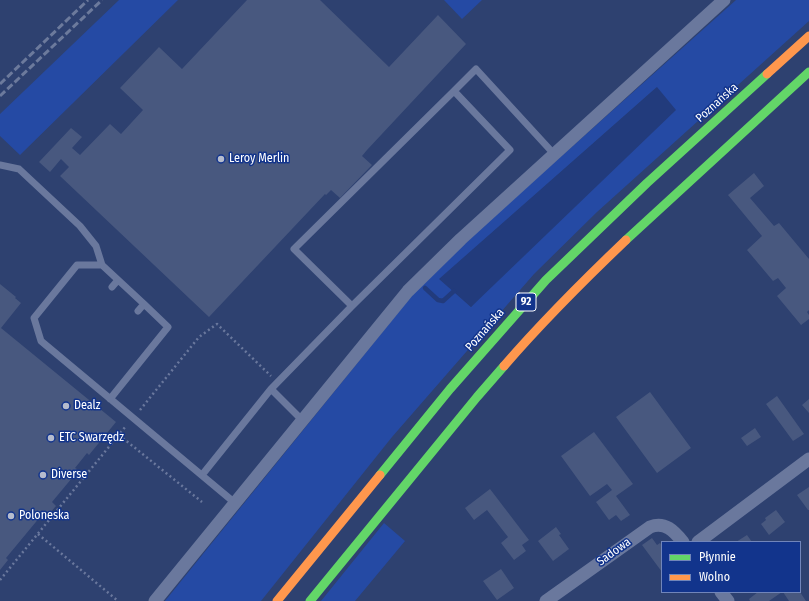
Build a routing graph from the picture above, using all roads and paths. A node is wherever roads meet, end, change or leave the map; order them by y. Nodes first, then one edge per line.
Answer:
1 (724, 0) edge
2 (809, 36) edge
3 (809, 72) edge
4 (454, 91) junction
5 (554, 154) junction
6 (0, 166) edge
7 (102, 265) junction
8 (118, 280) junction
9 (112, 287) dead end
10 (144, 304) junction
11 (352, 306) junction
12 (138, 311) dead end
13 (278, 382) junction
14 (271, 389) junction
15 (110, 399) junction
16 (133, 418) junction
17 (303, 421) junction
18 (119, 435) junction
19 (809, 459) edge
20 (202, 475) junction
21 (202, 502) dead end
22 (235, 503) junction
23 (38, 534) junction
24 (682, 541) edge
25 (699, 541) edge
26 (0, 580) edge
27 (722, 593) edge
28 (118, 601) edge
29 (155, 601) edge
30 (277, 601) edge
31 (310, 601) edge
32 (546, 601) edge
33 (728, 601) edge

1 - 5 street
2 - 30 main road, Poznańska / 92
3 - 31 main road, 92
4 - 5 lane
4 - 11 lane
4 - 11 lane
5 - 17 street
6 - 7 lane
7 - 8 lane
7 - 15 lane
8 - 9 lane
8 - 10 lane
10 - 12 lane
10 - 15 lane
11 - 13 lane
13 - 14 lane
13 - 16 path
14 - 17 lane
14 - 20 lane
15 - 16 lane
16 - 18 path
16 - 20 lane
17 - 22 street
18 - 21 path
18 - 23 path
19 - 25 street
20 - 22 lane
22 - 29 street
23 - 26 path
23 - 28 path
24 - 32 street, Sadowa
27 - 33 street

